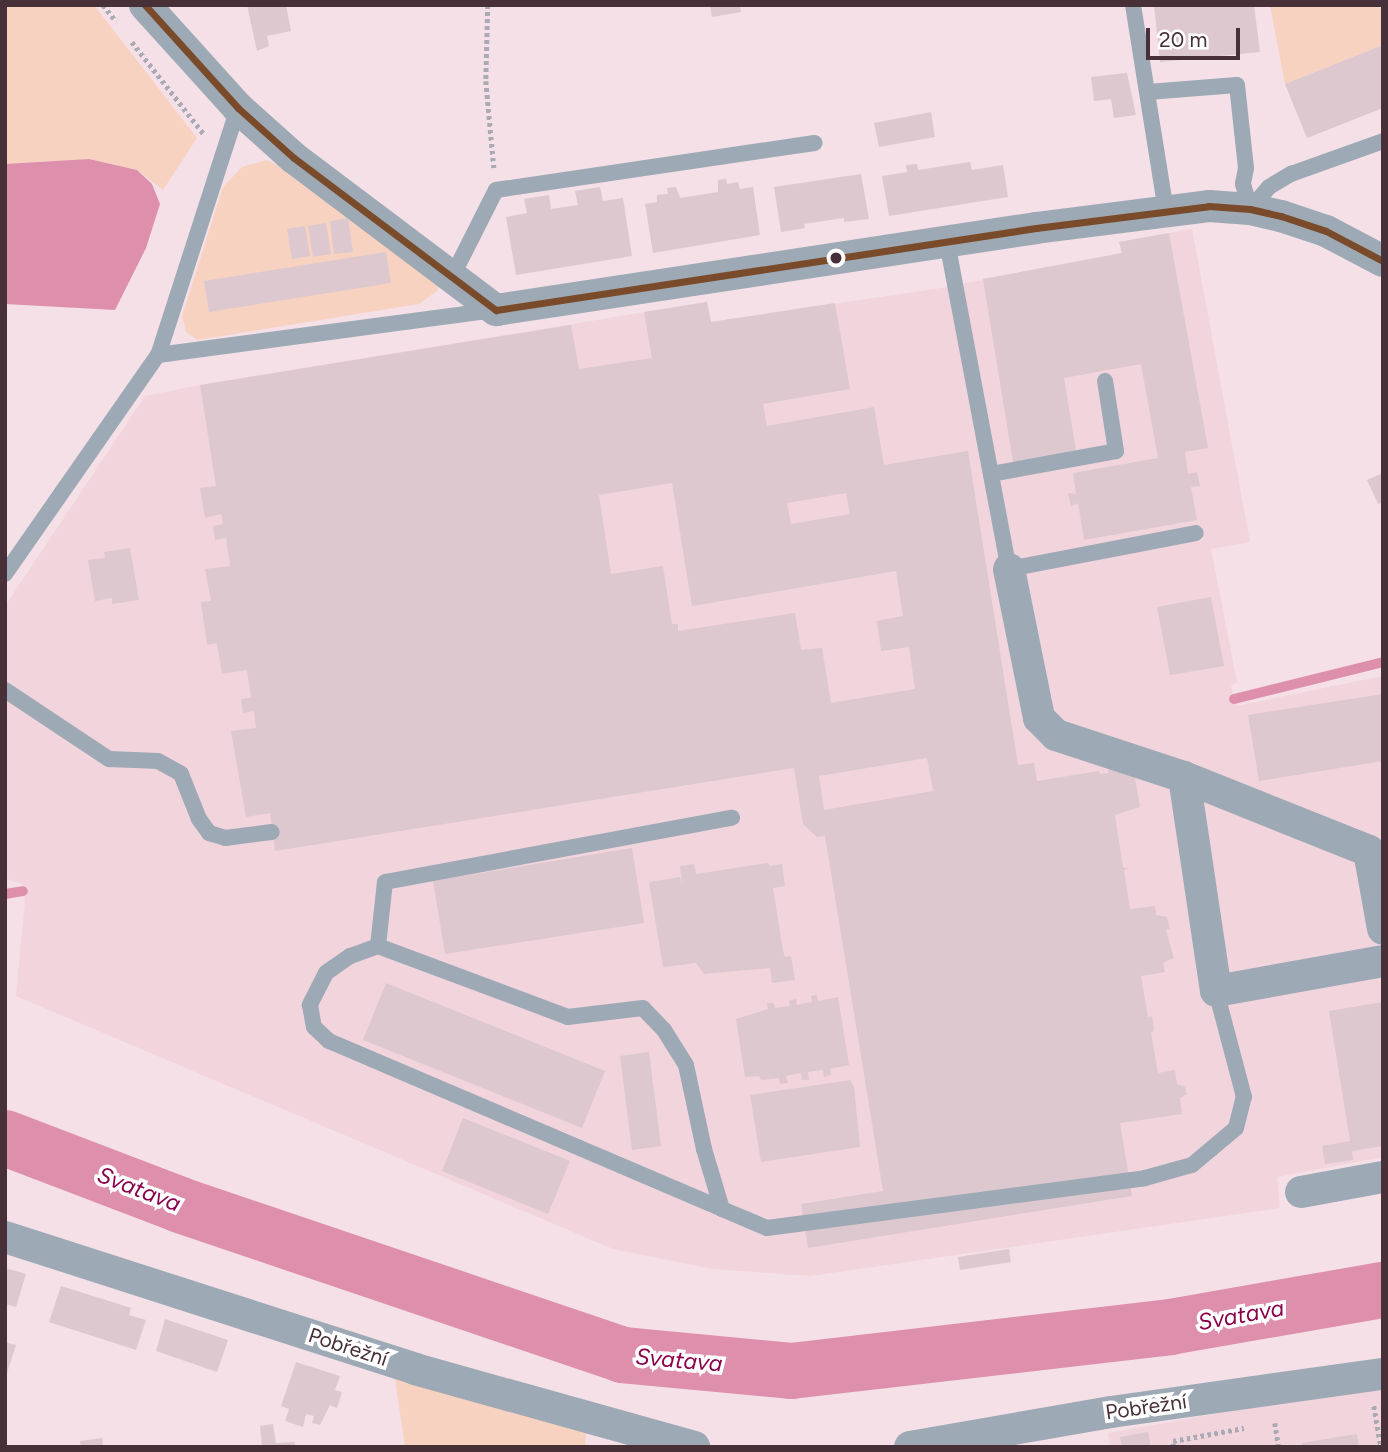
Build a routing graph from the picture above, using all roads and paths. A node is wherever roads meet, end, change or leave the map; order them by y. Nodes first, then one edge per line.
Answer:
1 (103, 5) edge
2 (145, 5) edge
3 (488, 5) edge
4 (1133, 5) edge
5 (121, 28) dead end
6 (129, 38) dead end
7 (1148, 92) junction
8 (238, 108) junction
9 (1383, 141) edge
10 (815, 143) dead end
11 (219, 163) junction
12 (496, 190) junction
13 (1166, 209) junction
14 (1250, 209) junction
15 (947, 242) junction
16 (1383, 261) edge
17 (453, 277) junction
18 (496, 310) junction
19 (158, 355) junction
20 (1105, 381) dead end
21 (991, 474) junction
22 (1196, 533) dead end
23 (1009, 569) junction
24 (5, 574) edge
25 (5, 690) edge
26 (1184, 777) junction
27 (732, 818) dead end
28 (272, 832) dead end
29 (1383, 929) edge
30 (378, 946) junction
31 (1383, 961) edge
32 (1216, 991) junction
33 (1383, 1177) edge
34 (1301, 1192) dead end
35 (722, 1209) junction
36 (5, 1237) edge
37 (1383, 1374) edge
38 (1374, 1405) dead end
39 (1275, 1423) dead end
40 (694, 1447) edge
41 (909, 1447) edge
42 (1279, 1447) edge
43 (1381, 1447) edge

1 - 5 path
2 - 8 street
3 - 12 path
4 - 7 lane
6 - 11 path
7 - 13 lane
7 - 14 lane
8 - 11 lane
8 - 17 street
9 - 14 lane
10 - 12 lane
11 - 19 lane
12 - 17 lane
13 - 14 street
13 - 15 street
14 - 16 street
15 - 18 street
15 - 21 lane
17 - 18 street
18 - 19 lane
19 - 24 lane
20 - 21 lane
21 - 23 lane
22 - 23 lane
23 - 26 street
25 - 28 lane
26 - 29 street
26 - 32 street
27 - 30 lane
30 - 35 lane
30 - 35 lane
31 - 32 street
32 - 35 lane
33 - 34 street
36 - 40 street, Pobřežní
37 - 41 street, Pobřežní
38 - 43 path
39 - 42 path

